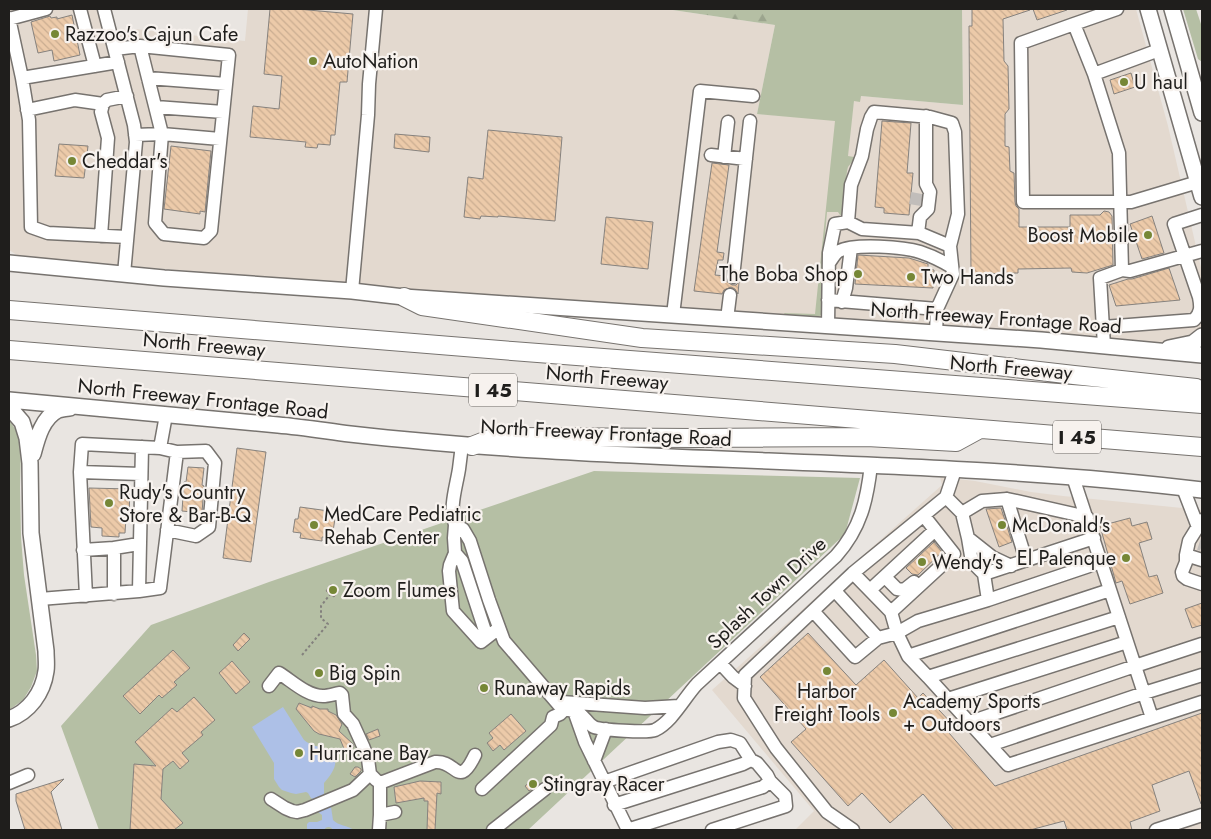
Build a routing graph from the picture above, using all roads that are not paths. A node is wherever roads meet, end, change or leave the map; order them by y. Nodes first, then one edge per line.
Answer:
1 (46, 9) edge
2 (80, 9) edge
3 (104, 9) edge
4 (376, 9) edge
5 (1117, 9) edge
6 (1148, 9) edge
7 (1162, 9) edge
8 (1172, 9) edge
9 (9, 19) edge
10 (1074, 24) junction
11 (140, 46) junction
12 (115, 49) junction
13 (1159, 50) junction
14 (118, 62) junction
15 (95, 66) junction
16 (1094, 74) junction
17 (1197, 74) edge
18 (22, 78) junction
19 (148, 78) junction
20 (226, 84) junction
21 (127, 96) junction
22 (753, 96) dead end
23 (103, 104) junction
24 (156, 107) junction
25 (27, 110) junction
26 (223, 112) junction
27 (1202, 113) edge
28 (926, 116) junction
29 (750, 121) dead end
30 (728, 122) dead end
31 (162, 134) junction
32 (135, 135) junction
33 (220, 138) junction
34 (711, 155) dead end
35 (724, 156) junction
36 (746, 159) junction
37 (1198, 182) junction
38 (1202, 197) edge
39 (1120, 201) junction
40 (915, 205) tunnel mouth
41 (1202, 215) edge
42 (920, 217) junction
43 (848, 222) junction
44 (918, 233) junction
45 (101, 236) junction
46 (128, 237) junction
47 (950, 246) junction
48 (851, 248) junction
49 (1202, 251) edge
50 (1184, 256) junction
51 (11, 262) edge
52 (829, 262) junction
53 (952, 267) junction
54 (1122, 270) junction
55 (124, 274) junction
56 (733, 277) dead end
57 (352, 291) junction
58 (730, 295) dead end
59 (404, 297) junction
60 (828, 300) junction
61 (842, 302) junction
62 (937, 309) junction
63 (9, 310) edge
64 (673, 315) junction
65 (727, 319) junction
66 (828, 326) junction
67 (1103, 327) junction
68 (936, 333) junction
69 (1202, 336) edge
70 (1104, 346) junction
71 (9, 350) edge
72 (1154, 351) junction
73 (1178, 353) junction
74 (1202, 355) edge
75 (1202, 362) edge
76 (1202, 391) edge
77 (1190, 398) edge
78 (9, 400) edge
79 (75, 406) junction
80 (9, 408) edge
81 (166, 415) junction
82 (978, 430) junction
83 (467, 446) junction
84 (142, 447) junction
85 (1202, 447) edge
86 (160, 448) junction
87 (177, 452) junction
88 (30, 463) junction
89 (871, 465) junction
90 (955, 470) junction
91 (80, 472) junction
92 (141, 474) junction
93 (1073, 477) junction
94 (1183, 488) junction
95 (1202, 490) edge
96 (946, 497) junction
97 (1007, 499) junction
98 (962, 513) junction
99 (924, 516) junction
100 (1087, 517) junction
101 (455, 525) junction
102 (1201, 525) edge
103 (167, 530) junction
104 (935, 530) junction
105 (968, 538) junction
106 (1094, 538) junction
107 (139, 544) junction
108 (114, 548) junction
109 (950, 548) junction
110 (83, 550) junction
111 (455, 553) junction
112 (1186, 555) junction
113 (1026, 560) junction
114 (1202, 560) edge
115 (1101, 562) junction
116 (1011, 566) junction
117 (854, 574) junction
118 (984, 574) junction
119 (885, 577) junction
120 (1202, 584) edge
121 (870, 590) junction
122 (1110, 590) junction
123 (139, 591) junction
124 (835, 591) junction
125 (114, 594) junction
126 (86, 596) junction
127 (40, 599) junction
128 (988, 600) junction
129 (813, 611) junction
130 (891, 612) junction
131 (1119, 617) junction
132 (499, 628) junction
133 (897, 633) junction
134 (487, 637) junction
135 (878, 638) junction
136 (1127, 642) junction
137 (1202, 644) edge
138 (908, 656) junction
139 (720, 663) junction
140 (1135, 666) junction
141 (1202, 675) edge
142 (928, 676) junction
143 (269, 686) dead end
144 (744, 686) junction
145 (548, 693) junction
146 (1144, 693) junction
147 (948, 699) junction
148 (1202, 702) edge
149 (602, 705) junction
150 (679, 706) junction
151 (569, 710) junction
152 (1152, 718) junction
153 (9, 719) edge
154 (970, 722) junction
155 (592, 726) junction
156 (606, 729) junction
157 (990, 745) junction
158 (475, 755) dead end
159 (751, 760) junction
160 (594, 761) junction
161 (370, 774) junction
162 (28, 775) dead end
163 (770, 781) junction
164 (604, 782) junction
165 (9, 783) edge
166 (380, 783) junction
167 (545, 789) dead end
168 (482, 790) dead end
169 (271, 799) dead end
170 (614, 805) junction
171 (395, 812) dead end
172 (380, 815) junction
173 (1202, 815) edge
174 (379, 830) edge
175 (493, 830) edge
176 (628, 830) edge
177 (712, 830) edge
178 (853, 830) edge
179 (1156, 830) edge

1 - 9 street
2 - 15 street
3 - 12 street
4 - 57 street
5 - 10 street
6 - 13 main road
7 - 17 main road
8 - 17 main road
9 - 18 street
10 - 16 street
10 - 39 street
11 - 12 street
11 - 19 street
11 - 20 street
12 - 14 street
13 - 16 street
13 - 37 main road
14 - 15 street
14 - 21 street
15 - 18 street
16 - 39 street
17 - 27 main road
18 - 25 street
19 - 20 street
19 - 24 street
20 - 26 street
21 - 23 street
21 - 32 street
22 - 64 street
23 - 25 street
23 - 45 street
24 - 26 street
24 - 31 street
25 - 45 street
26 - 33 street
28 - 42 street
28 - 43 street
28 - 47 street
29 - 36 street
30 - 35 street
31 - 32 street
31 - 33 street
31 - 33 street
32 - 46 street
34 - 35 street
35 - 36 street
36 - 56 street
37 - 38 main road
37 - 39 street
39 - 54 street
40 - 42 street
41 - 50 street
42 - 44 street
43 - 44 street
43 - 52 street
44 - 47 street
45 - 46 street
46 - 55 street
47 - 53 street
48 - 52 street
48 - 53 street
48 - 61 street
49 - 50 street
50 - 54 street
50 - 67 street
51 - 55 main road, North Freeway Frontage Road
52 - 60 street
53 - 62 street
54 - 67 street
55 - 57 main road, North Freeway Frontage Road
57 - 59 main road, North Freeway Frontage Road
58 - 65 street
59 - 64 main road, North Freeway Frontage Road
59 - 77 highway
60 - 61 street
60 - 66 street
61 - 62 street
62 - 68 street
63 - 77 highway, North Freeway / I 45
64 - 65 main road, North Freeway Frontage Road
65 - 66 main road, North Freeway Frontage Road
66 - 68 main road, North Freeway Frontage Road
67 - 70 street
68 - 70 main road, North Freeway Frontage Road
69 - 72 main road
70 - 72 main road, North Freeway Frontage Road
71 - 82 highway, North Freeway / I 45
72 - 73 main road, North Freeway Frontage Road
73 - 74 main road, North Freeway Frontage Road
73 - 75 main road
76 - 77 highway
78 - 79 main road, North Freeway Frontage Road
79 - 81 main road, North Freeway Frontage Road
79 - 88 main road
80 - 88 main road
81 - 83 main road, North Freeway Frontage Road
81 - 86 street
82 - 83 highway
82 - 85 highway, North Freeway / I 45
83 - 89 main road, North Freeway Frontage Road
83 - 101 street
84 - 86 street
84 - 91 street
84 - 92 street
86 - 87 street
87 - 103 street
87 - 103 street
88 - 127 main road
89 - 90 main road, North Freeway Frontage Road
89 - 139 street, Splash Town Drive
90 - 93 main road, North Freeway Frontage Road
90 - 96 street
91 - 92 street
91 - 110 street
92 - 107 street
93 - 94 main road, North Freeway Frontage Road
93 - 100 street
94 - 95 main road, North Freeway Frontage Road
94 - 102 street
96 - 98 street
96 - 99 street
97 - 98 street
97 - 100 street
97 - 113 street
98 - 105 street
99 - 104 street
99 - 117 street
100 - 106 street
101 - 111 street
101 - 132 street
102 - 112 street
103 - 123 street
104 - 109 street
104 - 119 street
105 - 116 street
105 - 118 street
106 - 113 street
106 - 115 street
107 - 108 street
107 - 123 street
108 - 110 street
108 - 125 street
109 - 119 street
109 - 130 street
110 - 126 street
111 - 134 street
111 - 134 street
112 - 114 street
112 - 120 street
113 - 116 street
115 - 122 street
115 - 128 street
116 - 118 street
117 - 121 street
117 - 124 street
118 - 128 street
119 - 121 street
121 - 130 street
122 - 131 street
122 - 138 street
123 - 125 street
124 - 129 street
124 - 135 street
125 - 126 street
126 - 127 street
127 - 153 main road
128 - 133 street
129 - 135 street
129 - 144 street
130 - 133 street
131 - 136 street
131 - 142 street
132 - 134 street
132 - 145 street
133 - 135 street
133 - 138 street
136 - 140 street
136 - 147 street
137 - 140 street
138 - 142 street
139 - 144 street
139 - 150 street, Splash Town Drive
140 - 146 street
140 - 154 street
141 - 146 street
142 - 147 street
143 - 161 street
144 - 178 street
145 - 149 street
145 - 151 street
146 - 152 street
146 - 157 street
147 - 154 street
148 - 152 street
149 - 150 street
149 - 155 street
150 - 156 street, Splash Town Drive
151 - 155 street
151 - 160 street
151 - 168 street
152 - 157 street
154 - 157 street
155 - 156 street
156 - 160 street
158 - 166 street
159 - 163 street
159 - 164 street
159 - 170 street
160 - 164 street
161 - 166 street
161 - 169 street
162 - 165 street
163 - 176 street
163 - 177 street
164 - 170 street
166 - 172 street
167 - 175 street
170 - 176 street
171 - 172 street
172 - 174 street
173 - 179 street

